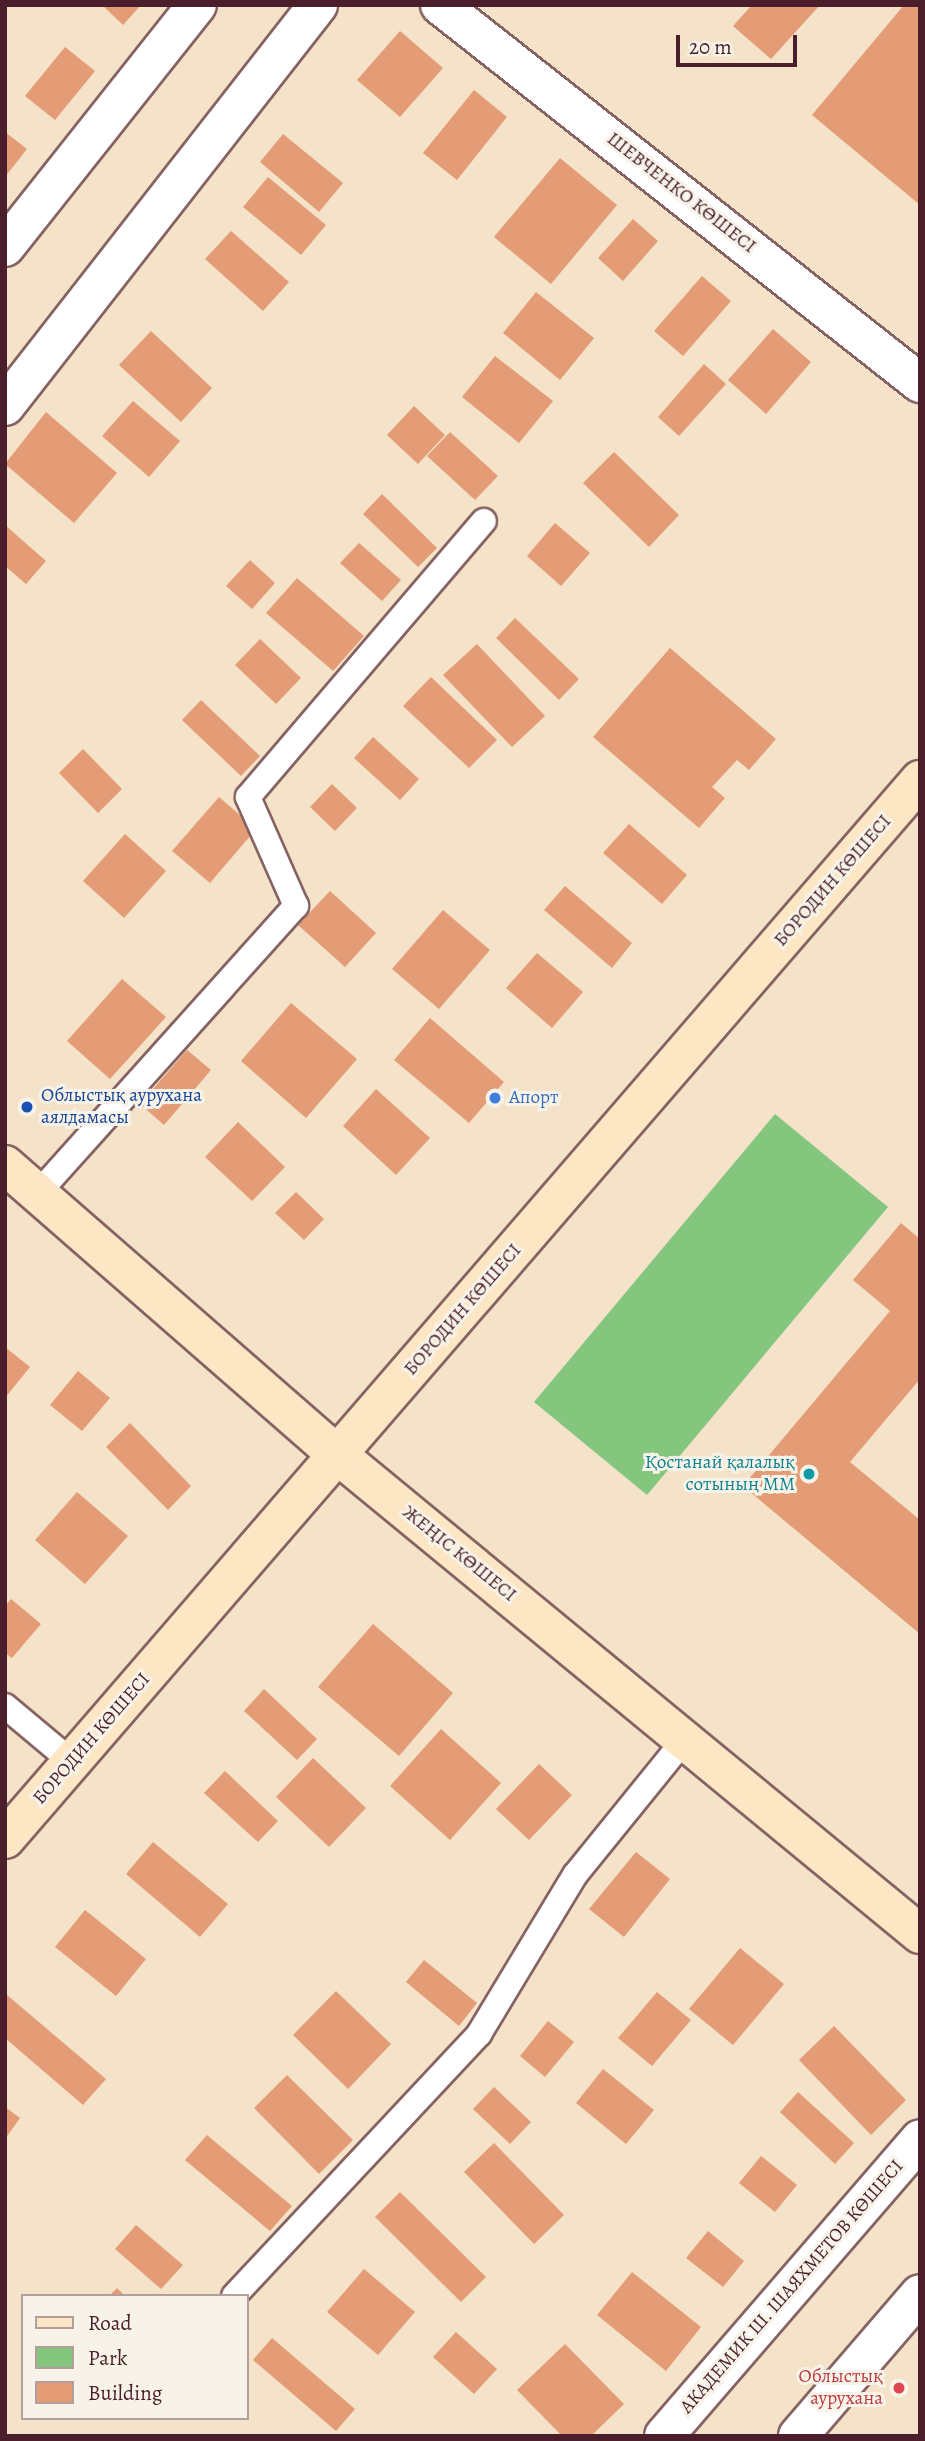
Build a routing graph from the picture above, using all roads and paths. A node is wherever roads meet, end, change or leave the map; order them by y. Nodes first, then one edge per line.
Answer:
1 (197, 5) edge
2 (318, 5) edge
3 (440, 5) edge
4 (5, 247) edge
5 (920, 383) edge
6 (5, 406) edge
7 (484, 521) dead end
8 (920, 780) edge
9 (5, 1165) edge
10 (39, 1192) junction
11 (338, 1455) junction
12 (5, 1706) edge
13 (685, 1740) junction
14 (72, 1762) junction
15 (5, 1839) edge
16 (920, 1934) edge
17 (920, 2139) edge
18 (235, 2294) edge
19 (920, 2294) edge
20 (663, 2436) edge
21 (798, 2436) edge

1 - 4 street
2 - 6 street
3 - 5 street, ШЕВЧЕНКО КӨШЕСІ
7 - 10 lane
8 - 11 street, БОРОДИН КӨШЕСІ
9 - 10 street, ЖЕҢІС КӨШЕСІ
10 - 11 street, ЖЕҢІС КӨШЕСІ
11 - 13 street, ЖЕҢІС КӨШЕСІ
11 - 14 street, БОРОДИН КӨШЕСІ
12 - 14 lane
13 - 16 street, ЖЕҢІС КӨШЕСІ
13 - 18 lane
14 - 15 street, БОРОДИН КӨШЕСІ
17 - 20 street, АКАДЕМИК Ш. ШАЯХМЕТОВ КӨШЕСІ
19 - 21 street

